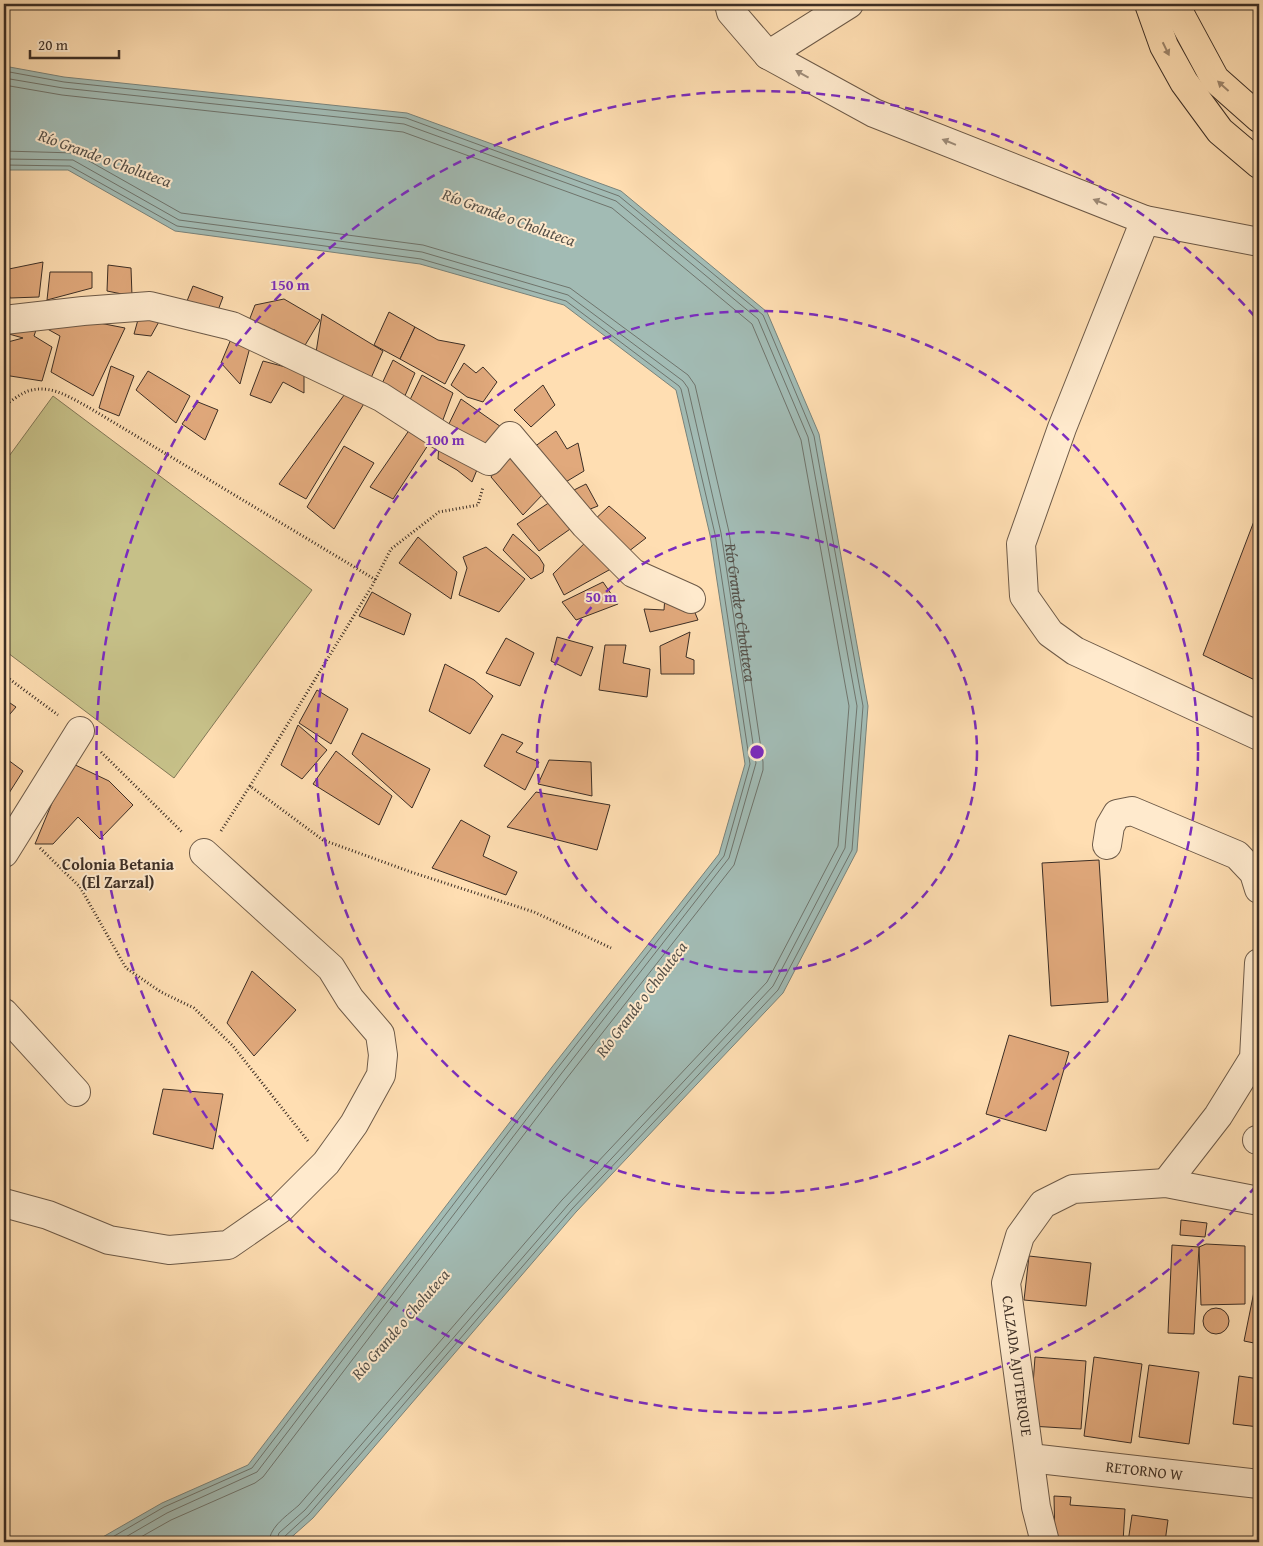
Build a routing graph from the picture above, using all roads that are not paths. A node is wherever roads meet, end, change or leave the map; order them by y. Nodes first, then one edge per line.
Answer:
1 (729, 4) edge
2 (849, 4) edge
3 (1149, 4) edge
4 (1178, 4) edge
5 (768, 56) junction
6 (1259, 118) edge
7 (1259, 164) edge
8 (1145, 220) junction
9 (1259, 242) edge
10 (4, 320) edge
11 (691, 599) dead end
12 (80, 732) road end
13 (1259, 736) edge
14 (11, 841) edge
15 (1107, 845) dead end
16 (204, 853) road end
17 (1259, 889) edge
18 (1259, 963) edge
19 (4, 1013) edge
20 (76, 1092) dead end
21 (1166, 1183) junction
22 (1259, 1201) edge
23 (4, 1203) edge
24 (1030, 1458) junction
25 (1259, 1484) edge
26 (1045, 1542) edge

1 - 5 street
2 - 5 street
3 -> 7 highway
6 -> 4 highway
8 -> 5 street
8 - 9 street
8 - 13 street
10 - 11 street
12 - 14 street
15 - 17 street
16 - 23 street
18 - 21 street
19 - 20 street
21 - 22 street, CALZADA AJUTERIQUE
21 - 24 street, CALZADA AJUTERIQUE
24 - 25 street, RETORNO W
24 - 26 street, CALZADA AJUTERIQUE

